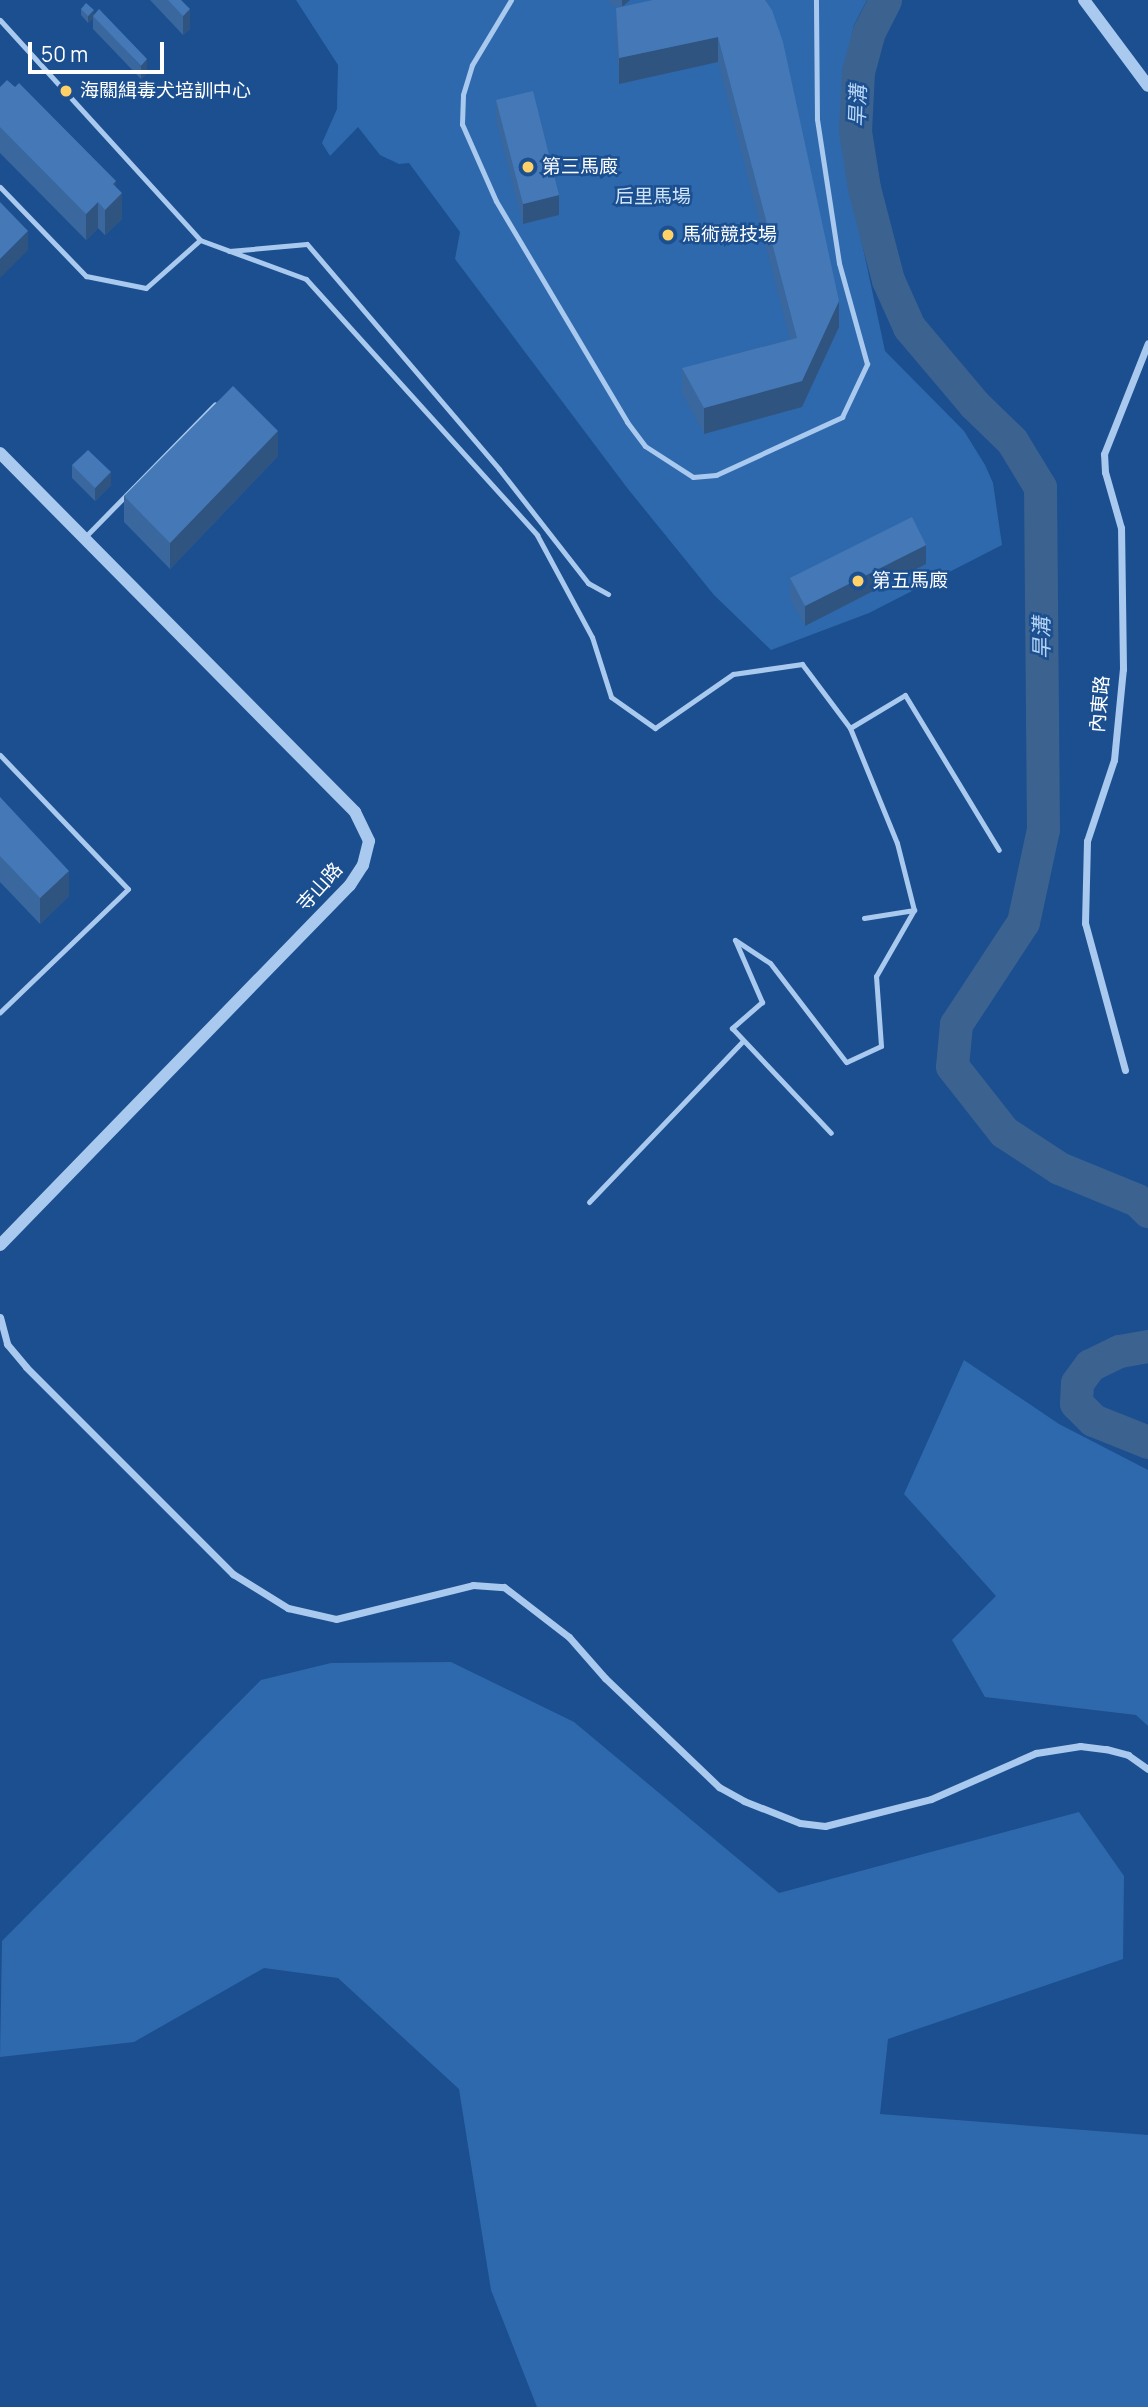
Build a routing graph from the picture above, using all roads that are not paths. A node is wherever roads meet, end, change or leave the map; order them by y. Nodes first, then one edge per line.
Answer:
1 (511, 0) edge
2 (816, 0) edge
3 (1084, 0) edge
4 (0, 20) edge
5 (1148, 86) edge
6 (0, 187) edge
7 (200, 240) junction
8 (226, 252) junction
9 (1148, 343) edge
10 (215, 404) edge
11 (0, 453) edge
12 (84, 537) junction
13 (608, 594) dead end
14 (850, 728) junction
15 (0, 755) edge
16 (999, 850) dead end
17 (914, 911) junction
18 (864, 918) dead end
19 (0, 1012) edge
20 (743, 1041) junction
21 (1125, 1070) dead end
22 (831, 1133) dead end
23 (589, 1202) dead end
24 (0, 1245) edge
25 (0, 1317) edge
26 (1148, 1769) edge

1 - 2 lane
3 - 5 street
4 - 7 lane
6 - 7 lane
7 - 8 lane
8 - 13 lane
8 - 14 lane
9 - 21 street, 內東路
10 - 12 lane
11 - 12 street, 寺山路
12 - 24 street, 寺山路
14 - 16 lane
14 - 17 lane
15 - 19 lane
17 - 18 lane
17 - 20 lane
20 - 22 lane
20 - 23 lane
25 - 26 street

